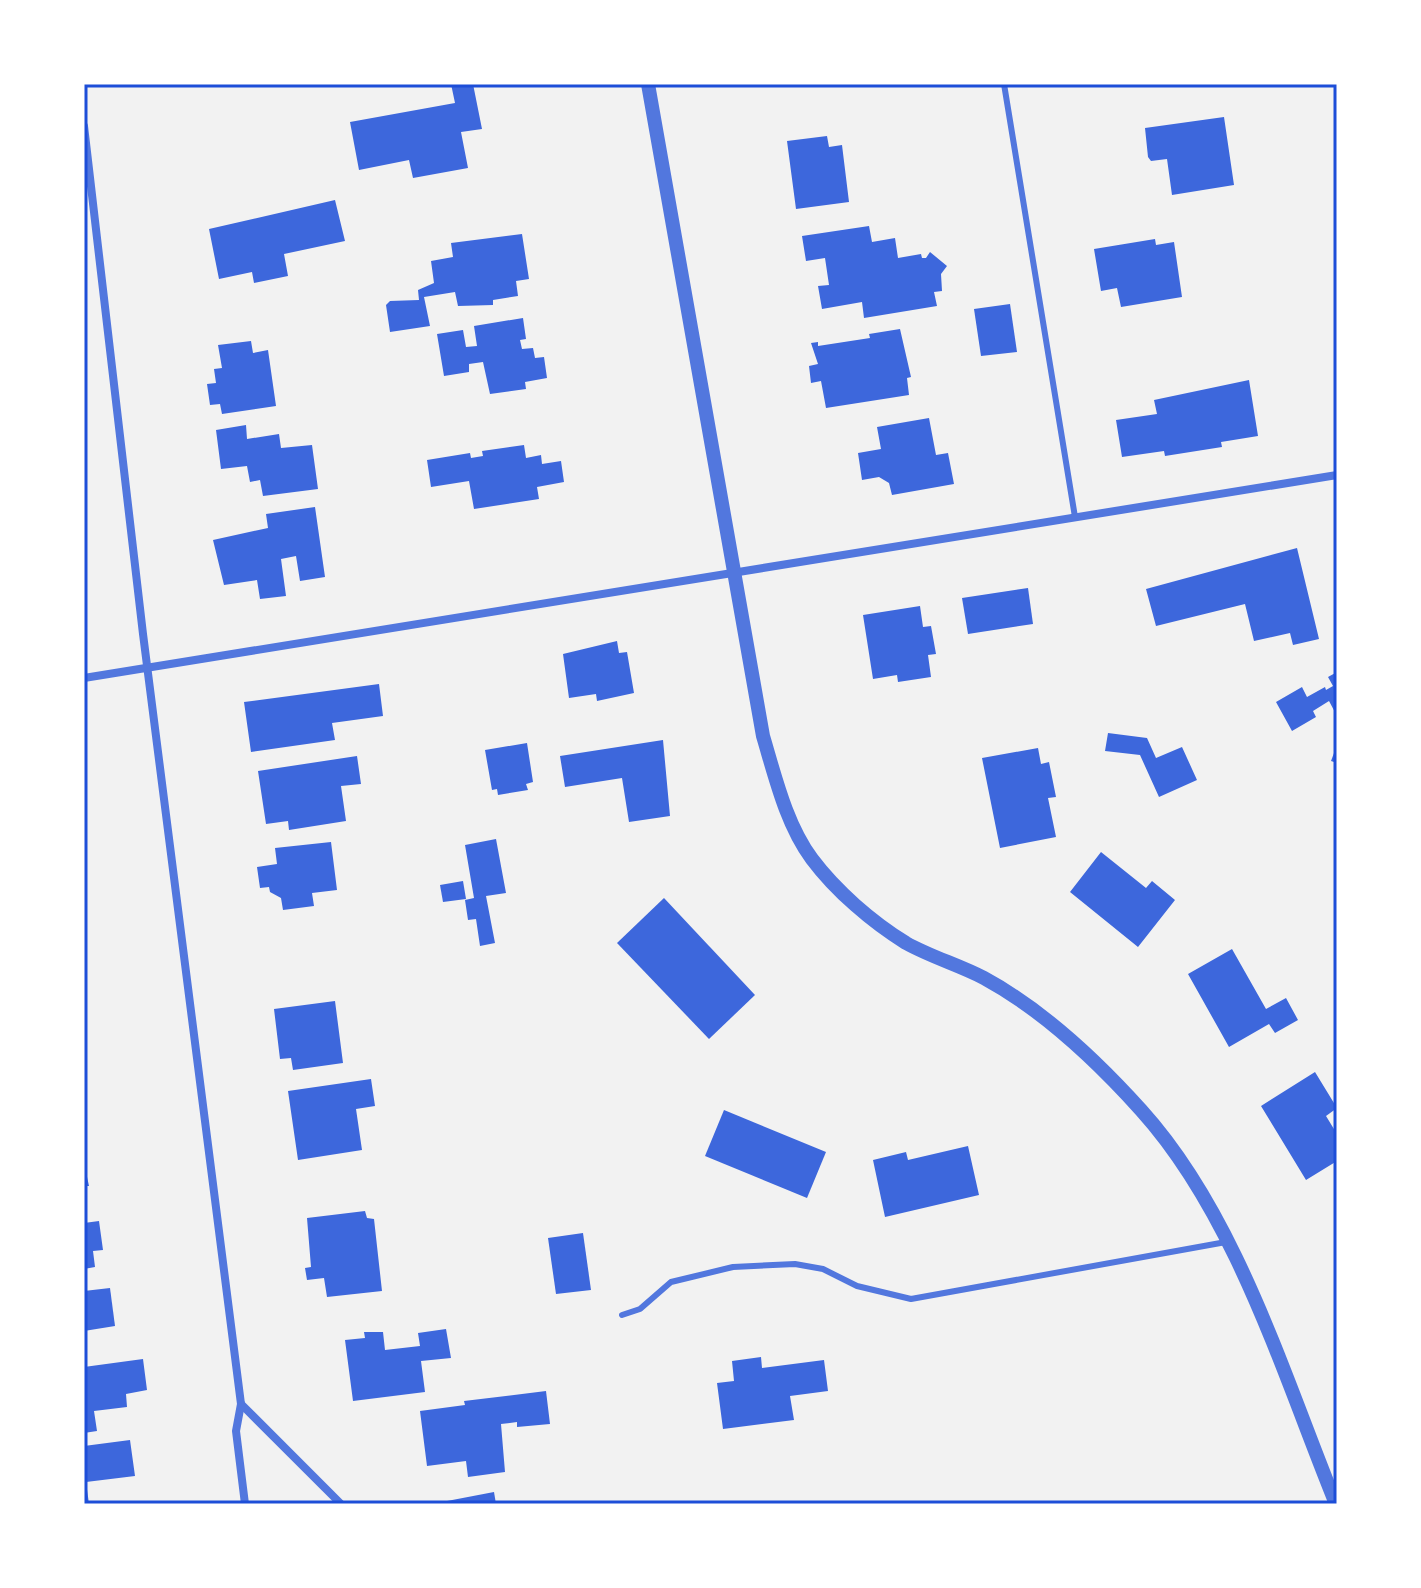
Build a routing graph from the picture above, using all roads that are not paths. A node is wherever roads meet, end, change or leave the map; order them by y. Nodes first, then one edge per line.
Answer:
1 (648, 84) edge
2 (1004, 84) edge
3 (84, 126) edge
4 (1337, 475) edge
5 (1075, 517) junction
6 (732, 574) junction
7 (148, 668) junction
8 (84, 678) edge
9 (1229, 1242) junction
10 (622, 1315) dead end
11 (241, 1404) junction
12 (245, 1504) edge
13 (341, 1504) edge
14 (1336, 1504) edge

1 - 6 street
2 - 5 lane
3 - 7 street
4 - 5 street
5 - 6 street
6 - 7 street
6 - 9 street
7 - 8 street
7 - 11 street
9 - 10 lane
9 - 14 street
11 - 12 street
11 - 13 street

